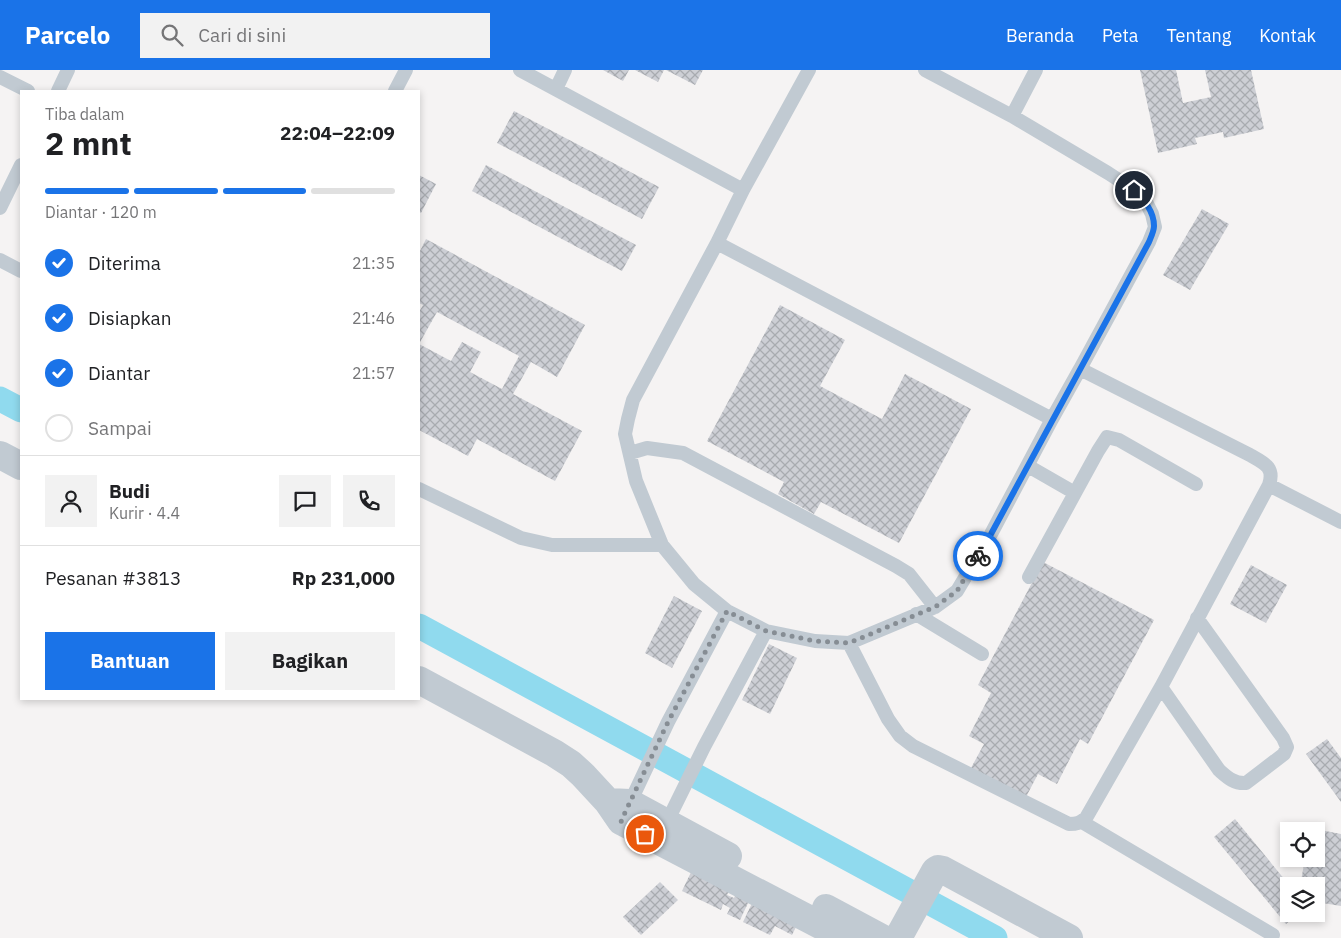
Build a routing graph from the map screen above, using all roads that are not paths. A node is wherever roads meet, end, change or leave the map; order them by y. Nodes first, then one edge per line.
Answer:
1 (68, 70) edge
2 (406, 70) edge
3 (520, 70) edge
4 (565, 70) edge
5 (809, 70) edge
6 (925, 70) edge
7 (1036, 70) edge
8 (0, 76) edge
9 (556, 89) junction
10 (26, 90) edge
11 (58, 90) edge
12 (395, 90) edge
13 (1012, 116) junction
14 (20, 167) edge
15 (743, 190) junction
16 (0, 208) edge
17 (717, 242) junction
18 (0, 260) edge
19 (20, 270) edge
20 (1080, 370) junction
21 (1052, 419) junction
22 (630, 453) junction
23 (0, 455) edge
24 (20, 465) edge
25 (1028, 466) junction
26 (1196, 484) dead end
27 (1269, 485) junction
28 (420, 489) edge
29 (1075, 493) junction
30 (1341, 522) edge
31 (662, 544) junction
32 (1029, 577) dead end
33 (935, 607) junction
34 (727, 611) junction
35 (916, 614) junction
36 (1197, 618) junction
37 (766, 631) junction
38 (849, 643) junction
39 (982, 654) dead end
40 (420, 681) edge
41 (1161, 687) junction
42 (624, 804) junction
43 (1082, 822) junction
44 (665, 825) junction
45 (1273, 935) dead end
46 (894, 936) edge
47 (845, 938) edge
48 (1069, 938) edge

1 - 11 lane
2 - 12 lane
3 - 9 lane
4 - 9 lane
5 - 15 lane
6 - 13 lane
7 - 13 lane
8 - 10 lane
9 - 15 lane
13 - 20 lane
14 - 16 lane
15 - 17 lane
17 - 21 lane
17 - 22 lane
18 - 19 lane
20 - 21 lane
20 - 27 lane
21 - 25 lane
22 - 31 lane
22 - 33 lane
23 - 24 street
25 - 29 lane
25 - 33 lane
26 - 29 lane
27 - 30 lane
27 - 36 lane
28 - 31 lane
29 - 32 lane
31 - 34 lane
33 - 35 lane
34 - 37 lane
34 - 42 lane
35 - 38 lane
35 - 39 lane
36 - 41 lane
36 - 41 lane
37 - 38 lane
37 - 44 lane
38 - 43 lane
40 - 42 street
41 - 43 lane
42 - 44 street
43 - 45 lane
44 - 46 street
44 - 47 street
46 - 48 street

